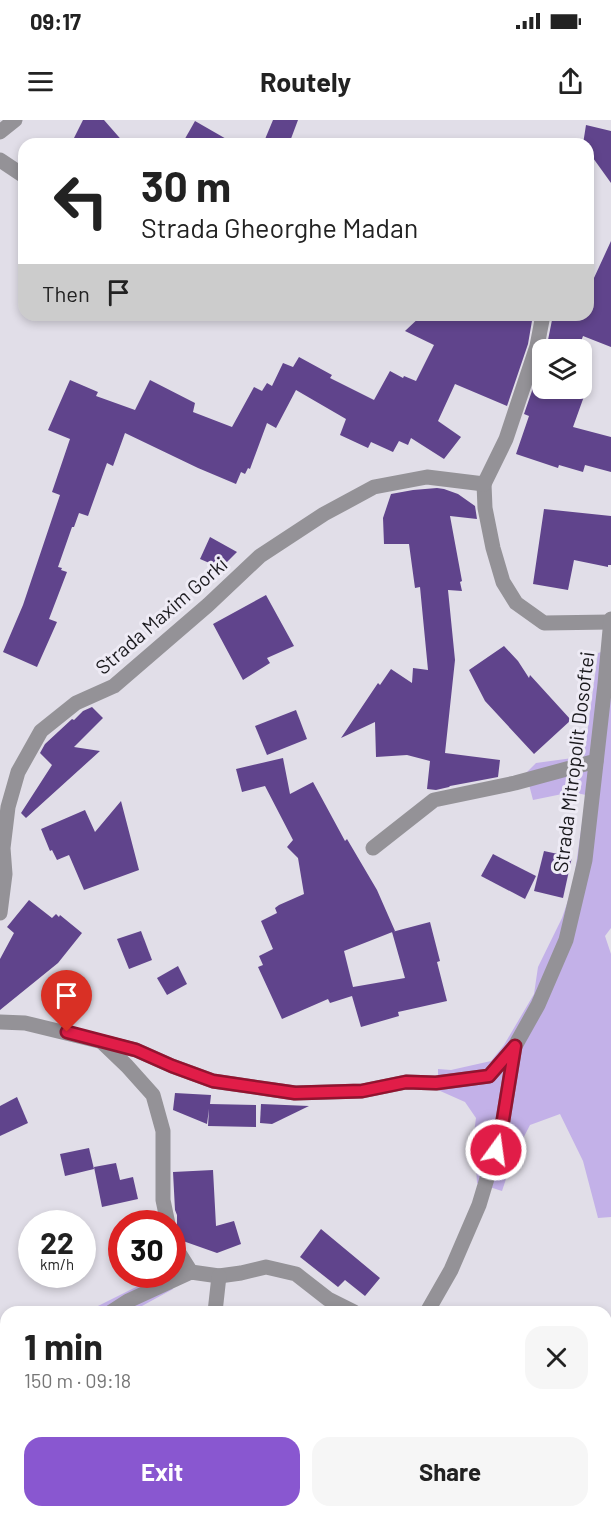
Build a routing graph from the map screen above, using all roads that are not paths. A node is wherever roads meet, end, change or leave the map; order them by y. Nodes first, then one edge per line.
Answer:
1 (15, 120) edge
2 (0, 132) edge
3 (0, 160) edge
4 (18, 172) edge
5 (542, 321) edge
6 (484, 484) junction
7 (611, 620) edge
8 (596, 761) junction
9 (373, 848) dead end
10 (0, 913) edge
11 (0, 1022) edge
12 (103, 1043) junction
13 (515, 1046) junction
14 (165, 1210) edge
15 (186, 1264) edge
16 (191, 1272) junction
17 (219, 1276) junction
18 (120, 1306) edge
19 (216, 1306) edge
20 (342, 1306) edge
21 (430, 1306) edge

1 - 2 street
3 - 4 street
5 - 6 street
6 - 7 street
6 - 10 street, Strada Maxim Gorki
7 - 8 street, Strada Mitropolit Dosoftei
8 - 9 street
8 - 13 street, Strada Mitropolit Dosoftei
11 - 12 street
12 - 13 street
12 - 14 street
13 - 21 street, Strada Mitropolit Dosoftei
15 - 16 street
16 - 17 street
16 - 18 street
17 - 19 street
17 - 20 street

